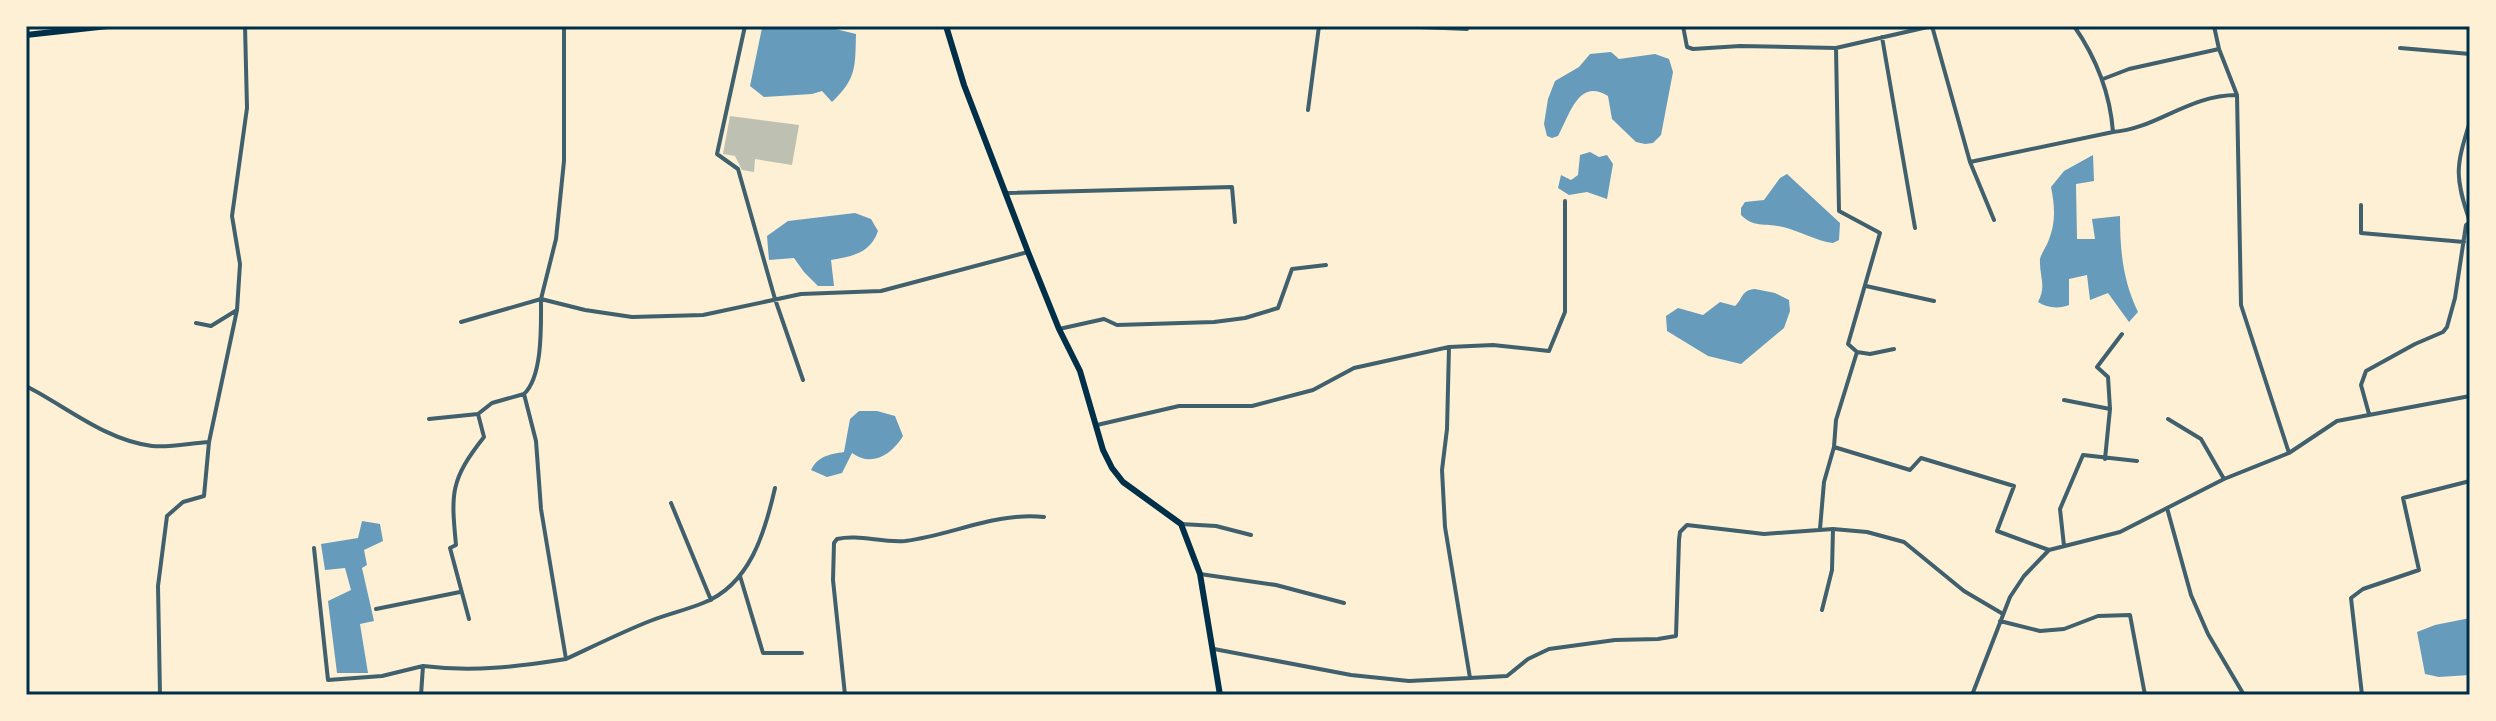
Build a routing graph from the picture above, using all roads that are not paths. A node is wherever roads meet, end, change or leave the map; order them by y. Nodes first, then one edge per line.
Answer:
1 (108, 26) edge
2 (245, 26) edge
3 (564, 26) edge
4 (745, 26) edge
5 (946, 26) edge
6 (1319, 26) edge
7 (1397, 26) edge
8 (1683, 26) edge
9 (1932, 26) edge
10 (2074, 26) edge
11 (2214, 26) edge
12 (1467, 29) dead end
13 (26, 35) edge
14 (1882, 37) junction
15 (1836, 48) junction
16 (2400, 48) dead end
17 (2219, 49) junction
18 (2470, 54) edge
19 (2103, 79) junction
20 (2237, 95) junction
21 (1308, 110) dead end
22 (2470, 121) edge
23 (2113, 132) junction
24 (1970, 162) junction
25 (1007, 193) junction
26 (1565, 201) dead end
27 (2361, 205) dead end
28 (1994, 220) dead end
29 (1235, 222) dead end
30 (2470, 222) edge
31 (1915, 228) dead end
32 (2464, 242) junction
33 (1028, 252) junction
34 (1326, 265) dead end
35 (1866, 286) junction
36 (541, 299) junction
37 (775, 299) junction
38 (1934, 301) dead end
39 (237, 310) junction
40 (461, 322) dead end
41 (196, 323) dead end
42 (1059, 329) junction
43 (2122, 334) dead end
44 (1449, 347) junction
45 (1894, 349) dead end
46 (1857, 352) junction
47 (803, 380) dead end
48 (26, 386) edge
49 (524, 394) junction
50 (2470, 396) edge
51 (2064, 400) dead end
52 (2110, 409) junction
53 (478, 414) junction
54 (2369, 414) junction
55 (429, 419) dead end
56 (2168, 419) dead end
57 (1097, 425) junction
58 (209, 442) junction
59 (1834, 447) junction
60 (2289, 453) junction
61 (2105, 459) junction
62 (2137, 461) dead end
63 (2224, 479) junction
64 (2470, 481) edge
65 (775, 488) dead end
66 (671, 503) dead end
67 (2167, 508) junction
68 (1044, 517) dead end
69 (1181, 524) junction
70 (1820, 529) junction
71 (1833, 529) junction
72 (1251, 535) dead end
73 (2064, 546) junction
74 (314, 548) dead end
75 (2049, 550) junction
76 (1200, 574) junction
77 (740, 576) junction
78 (460, 592) junction
79 (711, 600) junction
80 (1344, 603) dead end
81 (376, 609) dead end
82 (1822, 610) dead end
83 (2003, 614) junction
84 (469, 619) dead end
85 (2000, 621) junction
86 (1214, 649) junction
87 (802, 653) dead end
88 (566, 659) junction
89 (423, 666) junction
90 (1470, 678) junction
91 (160, 695) edge
92 (421, 695) edge
93 (845, 695) edge
94 (1220, 695) edge
95 (1972, 695) edge
96 (2145, 695) edge
97 (2244, 695) edge
98 (2362, 695) edge

1 - 13 main road
2 - 39 street
3 - 36 street
4 - 37 street
5 - 25 main road
6 - 21 street
7 - 12 street
8 - 15 street
9 - 14 street
9 - 24 street
10 - 19 street
11 - 17 street
14 - 15 street
14 - 31 street
15 - 35 street
16 - 18 street
17 - 19 street
17 - 20 street
19 - 23 street
20 - 23 street
20 - 60 street
22 - 30 street
23 - 24 street
24 - 28 street
25 - 29 street
25 - 33 main road
26 - 44 street
27 - 32 street
30 - 32 street
32 - 54 street
33 - 37 street
33 - 42 main road
34 - 42 street
35 - 38 street
35 - 46 street
36 - 37 street
36 - 40 street
36 - 49 street
37 - 47 street
39 - 41 street
39 - 58 street
42 - 57 main road
43 - 52 street
44 - 57 street
44 - 90 street
45 - 46 street
46 - 59 street
48 - 58 street
49 - 53 street
49 - 88 street
50 - 54 street
51 - 52 street
52 - 61 street
53 - 55 street
53 - 78 street
54 - 60 street
56 - 63 street
57 - 69 main road
58 - 91 street
59 - 70 street
59 - 75 street
60 - 63 street
61 - 62 street
61 - 73 street
63 - 67 street
64 - 98 street
65 - 77 street
66 - 79 street
67 - 73 street
67 - 97 street
68 - 93 street
69 - 72 street
69 - 76 main road
70 - 71 street
70 - 90 street
71 - 82 street
71 - 83 street
73 - 75 street
74 - 89 street
75 - 83 street
76 - 80 street
76 - 86 main road
77 - 79 street
77 - 87 street
78 - 81 street
78 - 84 street
79 - 88 street
83 - 85 street
85 - 95 street
85 - 96 street
86 - 90 street
86 - 94 main road
88 - 89 street
89 - 92 street

